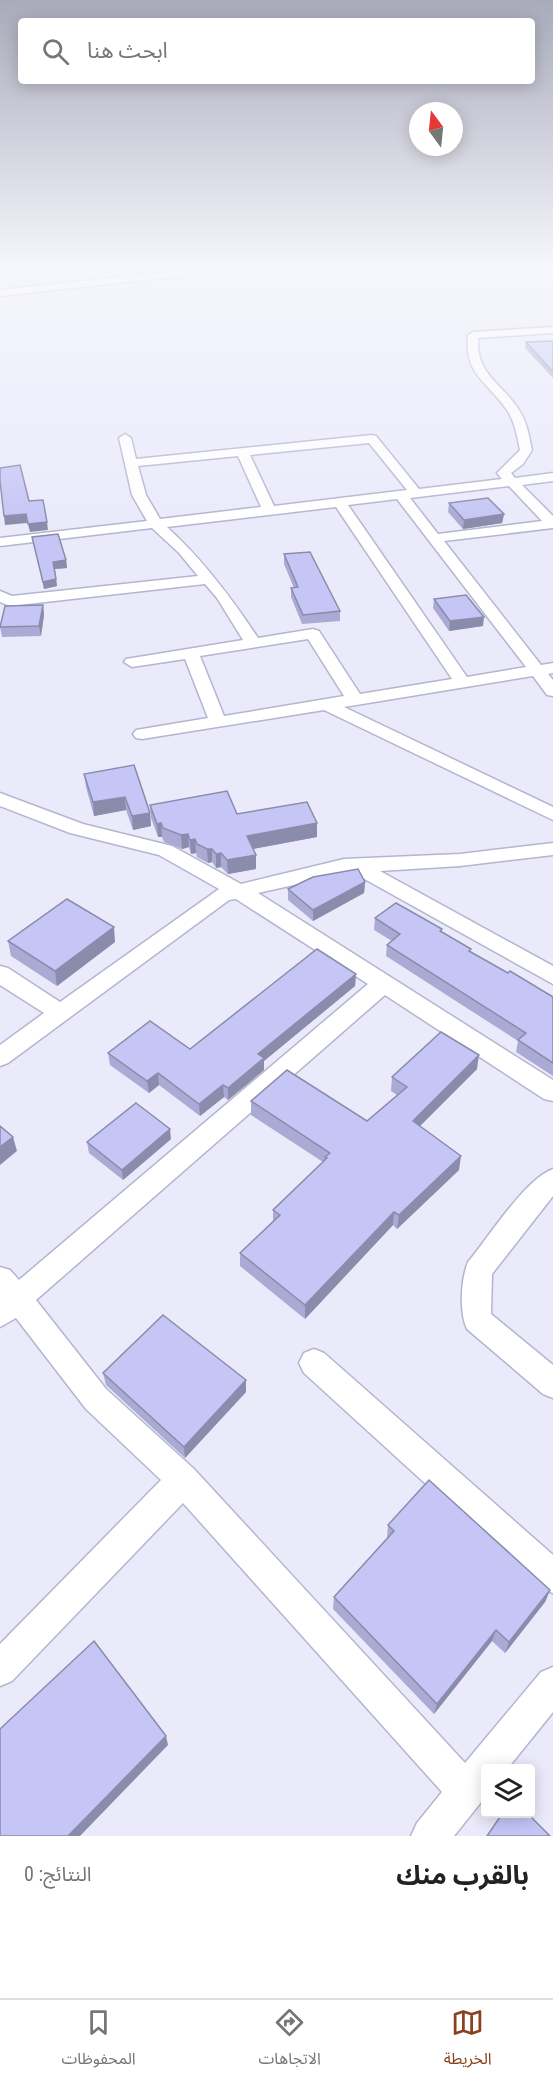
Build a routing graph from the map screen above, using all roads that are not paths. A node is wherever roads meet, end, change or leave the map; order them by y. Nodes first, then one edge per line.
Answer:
1 (472, 352) edge
2 (125, 438) dead end
3 (242, 453) junction
4 (132, 464) junction
5 (553, 477) edge
6 (511, 482) junction
7 (409, 494) junction
8 (339, 503) junction
9 (270, 511) junction
10 (553, 524) edge
11 (157, 525) junction
12 (437, 538) junction
13 (0, 542) edge
14 (209, 579) junction
15 (0, 596) edge
16 (253, 643) junction
17 (191, 653) junction
18 (132, 662) dead end
19 (545, 669) edge
20 (462, 682) junction
21 (553, 691) edge
22 (356, 699) junction
23 (326, 704) junction
24 (218, 722) junction
25 (142, 734) dead end
26 (0, 799) edge
27 (553, 814) edge
28 (553, 849) edge
29 (356, 866) junction
30 (239, 891) junction
31 (0, 974) edge
32 (553, 976) edge
33 (382, 984) junction
34 (60, 1013) junction
35 (0, 1057) edge
36 (553, 1092) edge
37 (553, 1180) edge
38 (6, 1297) edge
39 (314, 1363) dead end
40 (553, 1384) edge
41 (183, 1480) junction
42 (553, 1577) edge
43 (0, 1669) edge
44 (553, 1684) edge
45 (466, 1791) junction
46 (430, 1836) edge

1 - 6 street
2 - 4 street
3 - 4 street
3 - 7 street
3 - 9 street
4 - 11 street
5 - 6 street
6 - 7 street
6 - 10 street
7 - 8 street
7 - 12 street
8 - 9 street
8 - 20 street
9 - 11 street
10 - 12 street
11 - 13 street
11 - 14 street
12 - 19 street
14 - 15 street
14 - 16 street
16 - 17 street
16 - 22 street
17 - 18 street
17 - 24 street
19 - 20 street
19 - 21 street
20 - 22 street
22 - 23 street
23 - 24 street
23 - 27 street
24 - 25 street
26 - 30 street
28 - 29 street
29 - 30 street
29 - 32 street
30 - 33 street
30 - 34 street
31 - 34 street
33 - 36 street
33 - 38 street
34 - 35 street
37 - 40 street
38 - 41 street
39 - 42 street
41 - 43 street
41 - 45 street
44 - 45 street
45 - 46 street

